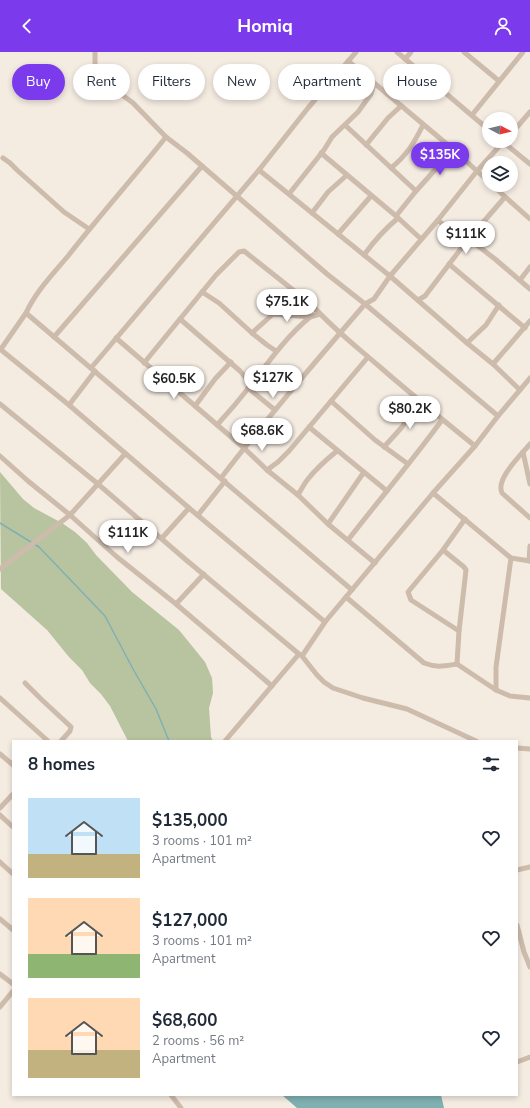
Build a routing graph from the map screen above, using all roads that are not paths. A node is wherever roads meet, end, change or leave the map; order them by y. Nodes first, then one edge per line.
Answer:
1 (95, 52) edge
2 (356, 52) edge
3 (397, 52) edge
4 (411, 52) edge
5 (464, 52) edge
6 (523, 52) edge
7 (405, 59) junction
8 (348, 61) junction
9 (351, 64) edge
10 (499, 81) junction
11 (375, 85) edge
12 (366, 100) edge
13 (401, 106) junction
14 (472, 115) junction
15 (529, 115) edge
16 (482, 124) edge
17 (345, 125) junction
18 (423, 125) junction
19 (518, 127) edge
20 (166, 137) junction
21 (366, 145) junction
22 (497, 148) edge
23 (511, 148) edge
24 (455, 151) junction
25 (321, 153) junction
26 (3, 158) dead end
27 (530, 164) edge
28 (202, 166) junction
29 (391, 168) junction
30 (259, 170) junction
31 (478, 171) junction
32 (347, 175) junction
33 (482, 175) edge
34 (416, 191) junction
35 (500, 192) edge
36 (289, 194) junction
37 (237, 195) junction
38 (371, 196) junction
39 (505, 197) junction
40 (312, 214) junction
41 (397, 217) junction
42 (530, 219) edge
43 (438, 220) junction
44 (89, 229) junction
45 (338, 234) junction
46 (421, 239) junction
47 (467, 240) junction
48 (364, 255) junction
49 (449, 264) junction
50 (530, 267) edge
51 (390, 276) junction
52 (520, 280) junction
53 (530, 289) edge
54 (202, 292) junction
55 (418, 300) junction
56 (366, 304) junction
57 (499, 306) junction
58 (26, 313) junction
59 (320, 314) junction
60 (310, 317) junction
61 (180, 319) junction
62 (530, 321) edge
63 (525, 328) junction
64 (252, 333) junction
65 (341, 333) junction
66 (54, 337) junction
67 (116, 338) junction
68 (468, 343) junction
69 (0, 349) edge
70 (276, 352) junction
71 (368, 357) junction
72 (231, 362) junction
73 (144, 363) junction
74 (493, 364) junction
75 (93, 369) junction
76 (530, 378) edge
77 (525, 385) junction
78 (250, 386) junction
79 (520, 390) junction
80 (530, 390) edge
81 (419, 400) junction
82 (331, 401) junction
83 (0, 404) edge
84 (69, 405) junction
85 (195, 406) junction
86 (275, 410) junction
87 (498, 416) junction
88 (442, 420) junction
89 (217, 425) junction
90 (309, 427) junction
91 (530, 444) edge
92 (475, 446) junction
93 (384, 447) junction
94 (244, 448) junction
95 (338, 451) junction
96 (523, 452) junction
97 (125, 454) junction
98 (0, 456) edge
99 (408, 464) junction
100 (267, 470) junction
101 (364, 472) junction
102 (223, 480) junction
103 (98, 484) junction
104 (530, 484) edge
105 (386, 491) junction
106 (433, 492) junction
107 (298, 495) junction
108 (189, 508) junction
109 (70, 515) junction
110 (198, 515) junction
111 (530, 518) edge
112 (465, 519) junction
113 (328, 524) junction
114 (162, 538) junction
115 (348, 540) junction
116 (530, 546) edge
117 (443, 550) junction
118 (511, 558) junction
119 (529, 561) edge
120 (375, 563) junction
121 (0, 569) edge
122 (204, 574) junction
123 (352, 590) junction
124 (346, 597) junction
125 (176, 604) junction
126 (324, 622) junction
127 (460, 631) junction
128 (300, 655) junction
129 (457, 664) junction
130 (25, 683) dead end
131 (272, 686) junction
132 (496, 690) junction
133 (0, 698) edge
134 (530, 698) edge
135 (47, 740) edge
136 (62, 740) edge
137 (226, 740) edge
138 (474, 740) edge
139 (518, 748) edge
140 (530, 749) edge
141 (0, 754) edge
142 (12, 764) edge
143 (12, 795) edge
144 (0, 808) edge
145 (0, 816) edge
146 (12, 826) edge
147 (0, 862) edge
148 (530, 866) edge
149 (518, 870) edge
150 (12, 873) edge
151 (0, 919) edge
152 (12, 929) edge
153 (518, 929) edge
154 (530, 967) edge
155 (0, 974) edge
156 (12, 983) edge
157 (12, 992) edge
158 (0, 1007) edge
159 (530, 1057) edge
160 (518, 1062) edge
161 (172, 1096) edge
162 (181, 1108) edge

1 - 20 street
2 - 8 street
3 - 7 street
4 - 7 street
5 - 10 street
6 - 10 street
7 - 14 street
8 - 9 street
8 - 30 street
10 - 14 street
11 - 13 street
12 - 17 street
13 - 18 street
13 - 21 street
14 - 16 street
15 - 19 street
17 - 21 street
17 - 25 street
18 - 24 street
18 - 29 street
20 - 28 street
20 - 44 street
21 - 29 street
22 - 31 street
23 - 27 street
24 - 31 street
24 - 34 street
25 - 32 street
25 - 36 street
26 - 44 street
28 - 37 street
28 - 66 street
29 - 34 street
30 - 36 street
30 - 37 street
31 - 33 street
31 - 43 street
32 - 38 street
32 - 40 street
34 - 41 street
35 - 39 street
36 - 40 street
37 - 56 street
37 - 67 street
38 - 41 street
38 - 45 street
39 - 42 street
39 - 47 street
40 - 45 street
41 - 46 street
41 - 48 street
43 - 46 street
43 - 47 street
44 - 58 street
45 - 48 street
46 - 51 street
47 - 49 street
47 - 52 street
48 - 51 street
49 - 55 street
49 - 57 street
50 - 52 street
51 - 55 street
51 - 56 street
52 - 53 street
54 - 59 street
54 - 61 street
54 - 64 street
55 - 68 street
56 - 65 street
56 - 87 street
57 - 63 street
57 - 68 street
58 - 66 street
58 - 69 street
59 - 60 street
59 - 65 street
60 - 64 street
60 - 70 street
61 - 72 street
61 - 73 street
62 - 63 street
63 - 74 street
64 - 70 street
65 - 71 street
65 - 86 street
66 - 75 street
67 - 73 street
67 - 75 street
68 - 74 street
69 - 84 street
70 - 78 street
71 - 81 street
71 - 82 street
72 - 78 street
72 - 85 street
73 - 85 street
74 - 79 street
75 - 84 street
75 - 102 street
76 - 77 street
77 - 79 street
77 - 80 street
78 - 86 street
78 - 89 street
79 - 87 street
81 - 88 street
81 - 93 street
82 - 90 street
82 - 93 street
83 - 103 street
84 - 97 street
85 - 89 street
86 - 94 street
87 - 92 street
88 - 92 street
88 - 99 street
89 - 94 street
90 - 95 street
90 - 100 street
91 - 96 street
92 - 106 street
93 - 99 street
94 - 100 street
94 - 102 street
95 - 101 street
95 - 107 street
96 - 104 street
96 - 111 street
97 - 103 street
97 - 108 street
98 - 109 street
99 - 105 street
100 - 107 street
101 - 105 street
101 - 113 street
102 - 110 street
102 - 123 street
103 - 109 street
103 - 114 street
105 - 115 street
106 - 112 street
106 - 120 street
107 - 113 street
108 - 110 street
108 - 114 street
109 - 121 street
109 - 125 street
110 - 126 street
112 - 117 street
112 - 118 street
113 - 115 street
114 - 122 street
115 - 120 street
116 - 119 street
117 - 127 street
117 - 127 street
118 - 119 street
118 - 132 street
120 - 123 street
122 - 125 street
122 - 128 street
123 - 124 street
124 - 126 street
124 - 129 street
125 - 131 street
126 - 128 street
127 - 129 street
128 - 131 street
128 - 138 street
129 - 132 street
130 - 136 street
131 - 137 street
132 - 134 street
133 - 135 street
139 - 140 street
141 - 142 street
143 - 144 street
145 - 146 street
147 - 150 street
148 - 149 street
151 - 152 street
153 - 154 street
155 - 156 street
157 - 158 street
159 - 160 street
161 - 162 street

